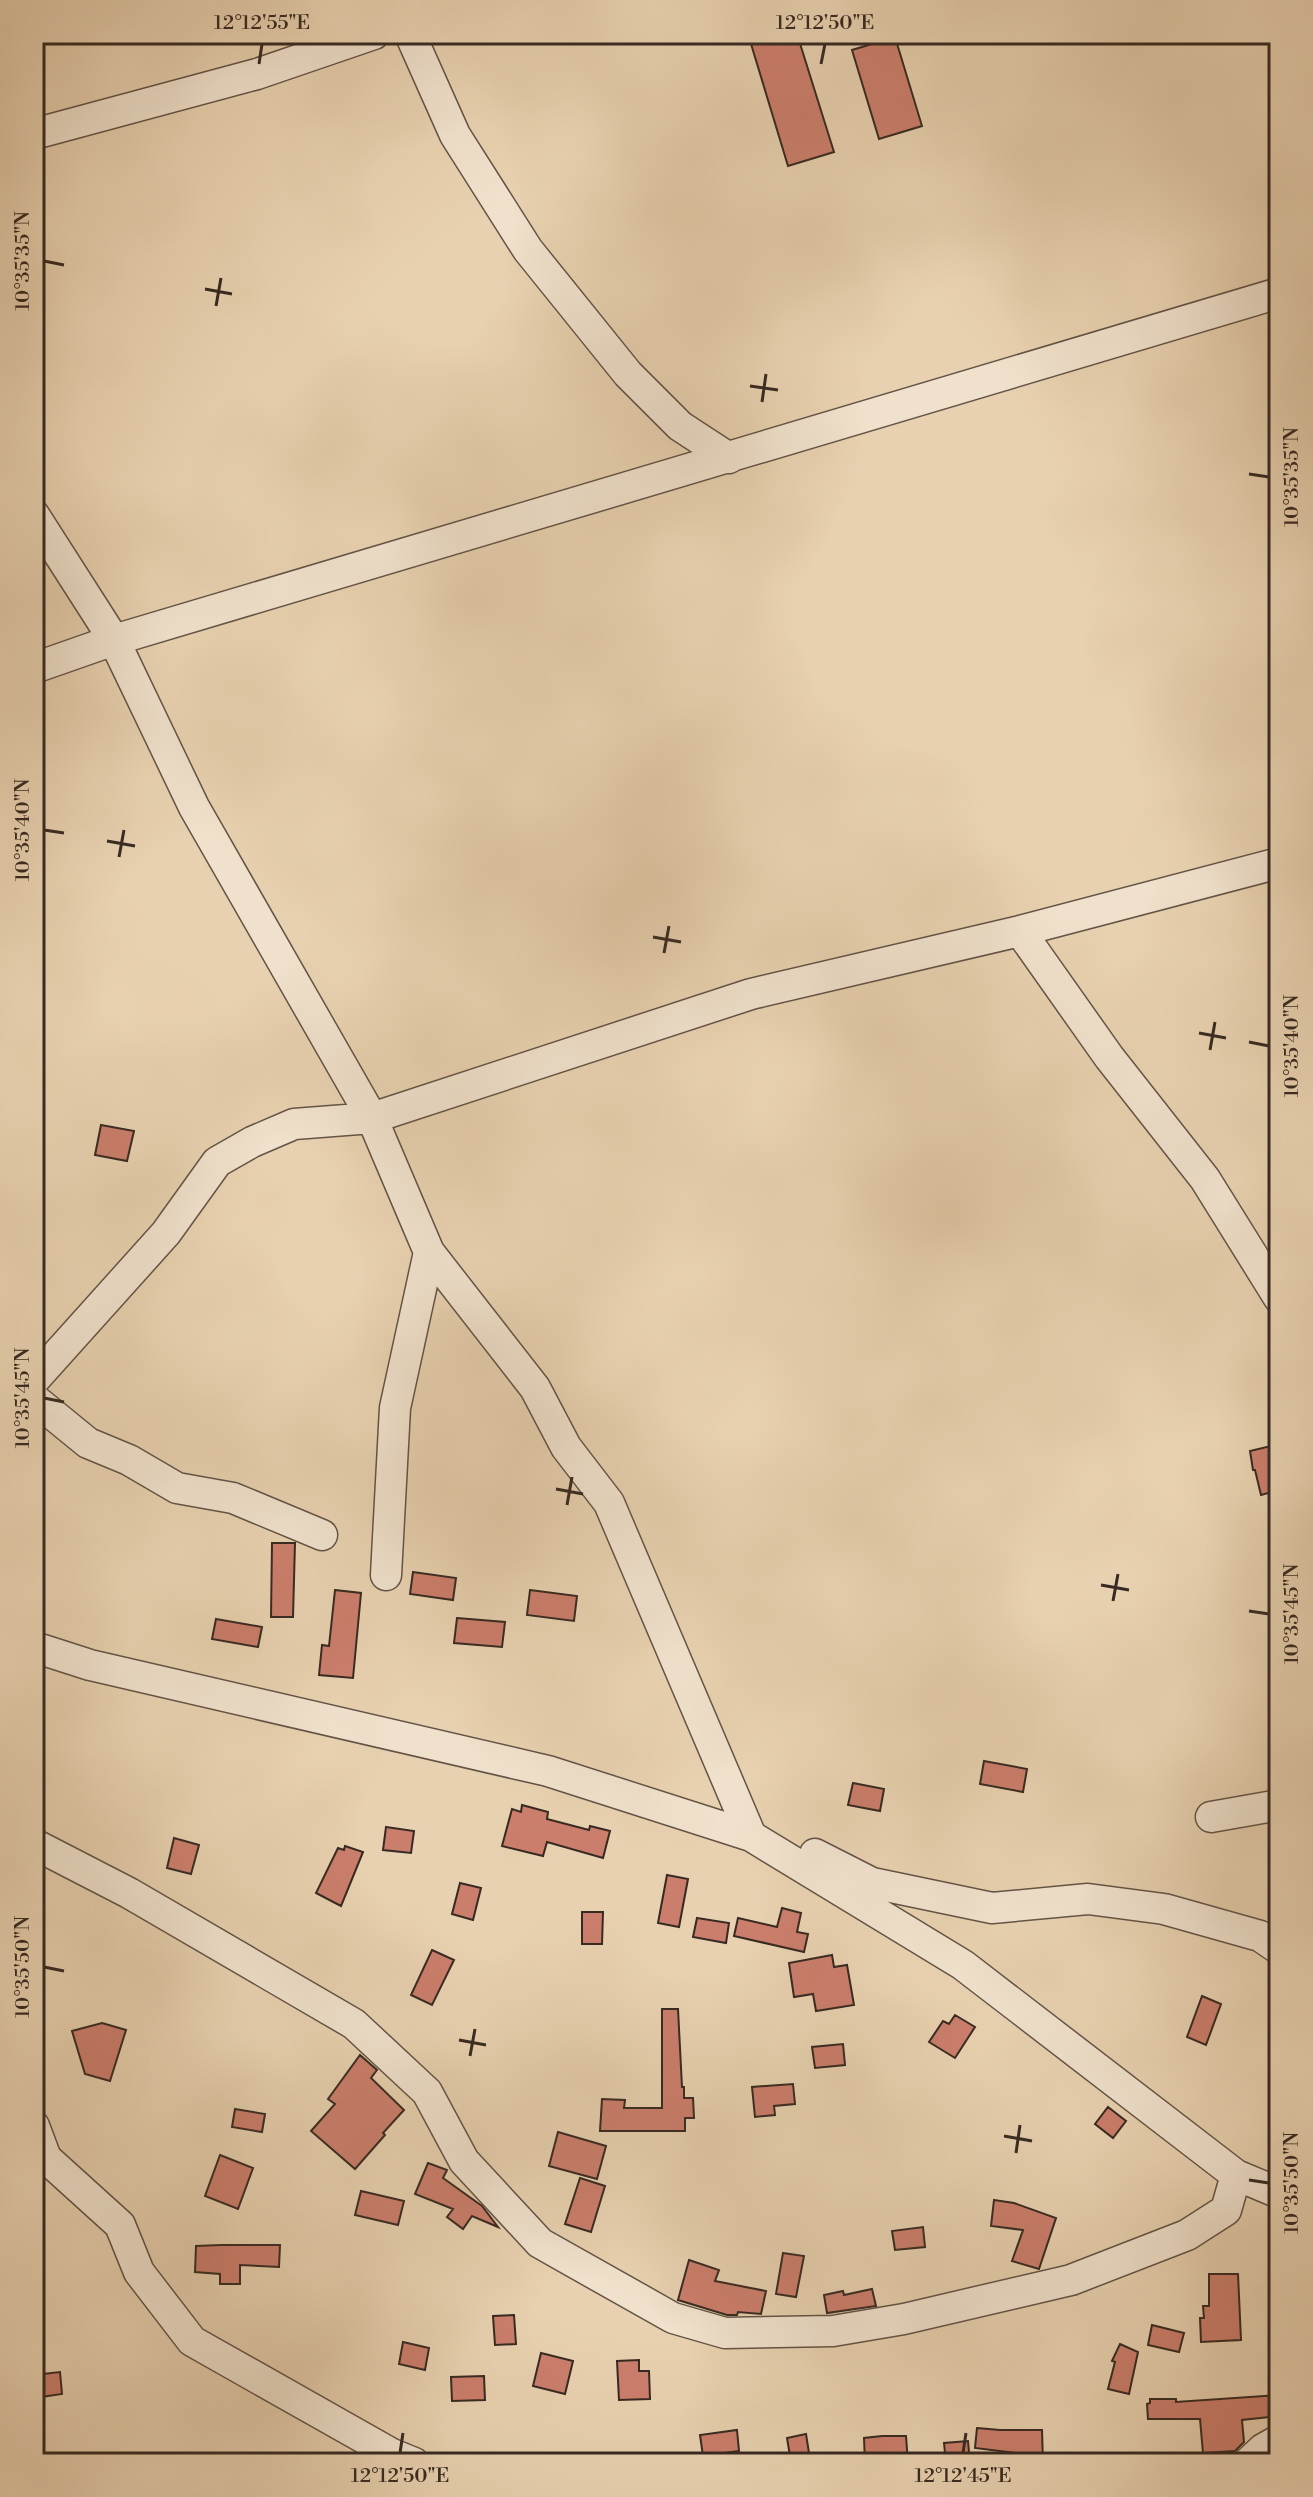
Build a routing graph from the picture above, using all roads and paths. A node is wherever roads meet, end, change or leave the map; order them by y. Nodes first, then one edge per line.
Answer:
1 (374, 34) edge
2 (410, 34) edge
3 (34, 134) edge
4 (1279, 293) edge
5 (729, 458) junction
6 (34, 515) edge
7 (114, 640) junction
8 (34, 668) edge
9 (1279, 863) edge
10 (1020, 931) junction
11 (372, 1118) junction
12 (429, 1252) junction
13 (1279, 1298) edge
14 (34, 1380) edge
15 (34, 1399) edge
16 (322, 1535) dead end
17 (386, 1575) dead end
18 (34, 1647) edge
19 (1279, 1805) edge
20 (1211, 1817) dead end
21 (762, 1831) junction
22 (34, 1844) edge
23 (1279, 1949) edge
24 (34, 2126) edge
25 (1236, 2175) junction
26 (1279, 2193) edge
27 (1279, 2440) edge
28 (414, 2463) edge
29 (1248, 2463) edge

1 - 3 street
2 - 5 street
4 - 5 street
5 - 7 street
6 - 7 street
7 - 8 street
7 - 11 street
9 - 10 street
10 - 11 street
10 - 13 street
11 - 12 street
11 - 14 street
12 - 17 street
12 - 21 street
15 - 16 street
18 - 21 street
19 - 20 street
21 - 23 street
21 - 25 street
22 - 25 street
24 - 28 street
25 - 26 street
27 - 29 street

